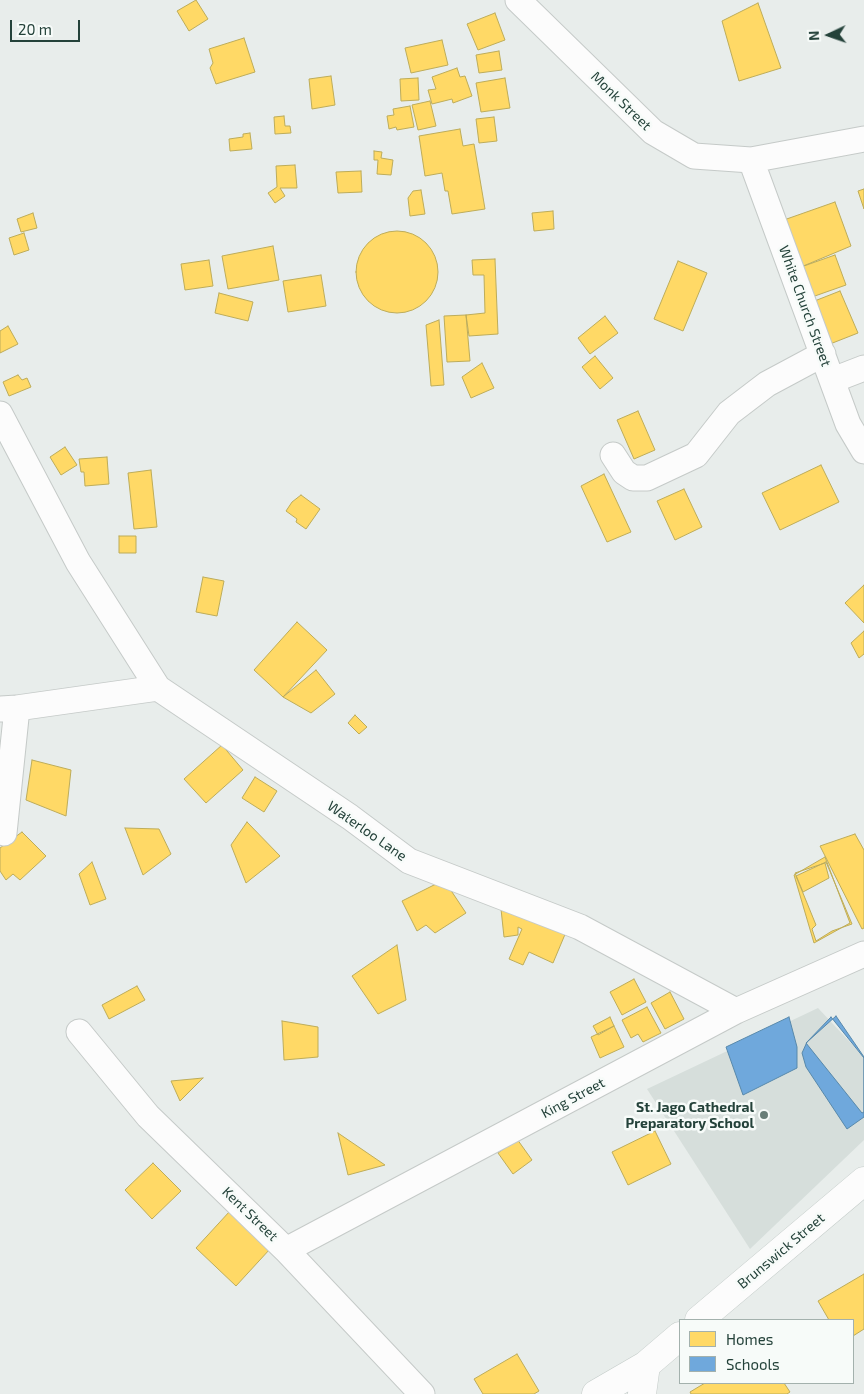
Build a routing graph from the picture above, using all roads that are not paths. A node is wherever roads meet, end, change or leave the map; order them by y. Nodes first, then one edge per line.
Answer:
1 (518, 0) edge
2 (864, 139) edge
3 (751, 160) junction
4 (823, 354) junction
5 (864, 368) edge
6 (833, 380) junction
7 (0, 414) edge
8 (864, 451) edge
9 (613, 455) dead end
10 (158, 688) junction
11 (8, 708) edge
12 (4, 833) dead end
13 (864, 954) edge
14 (736, 1011) junction
15 (79, 1032) dead end
16 (864, 1181) edge
17 (286, 1250) junction
18 (699, 1319) edge
19 (679, 1337) edge
20 (646, 1364) junction
21 (422, 1394) edge
22 (596, 1394) edge
23 (642, 1394) edge

1 - 3 street, Monk Street
2 - 3 street, Monk Street
3 - 4 street, White Church Street
4 - 6 street, White Church Street
4 - 9 street
5 - 6 street
6 - 8 street, White Church Street
7 - 10 street
10 - 11 street
10 - 14 street, Waterloo Lane
11 - 12 street
13 - 14 street, King Street
14 - 17 street, King Street
15 - 17 street, Kent Street
16 - 18 main road, Brunswick Street
17 - 21 street, Kent Street
19 - 20 main road
20 - 22 main road
20 - 23 main road

